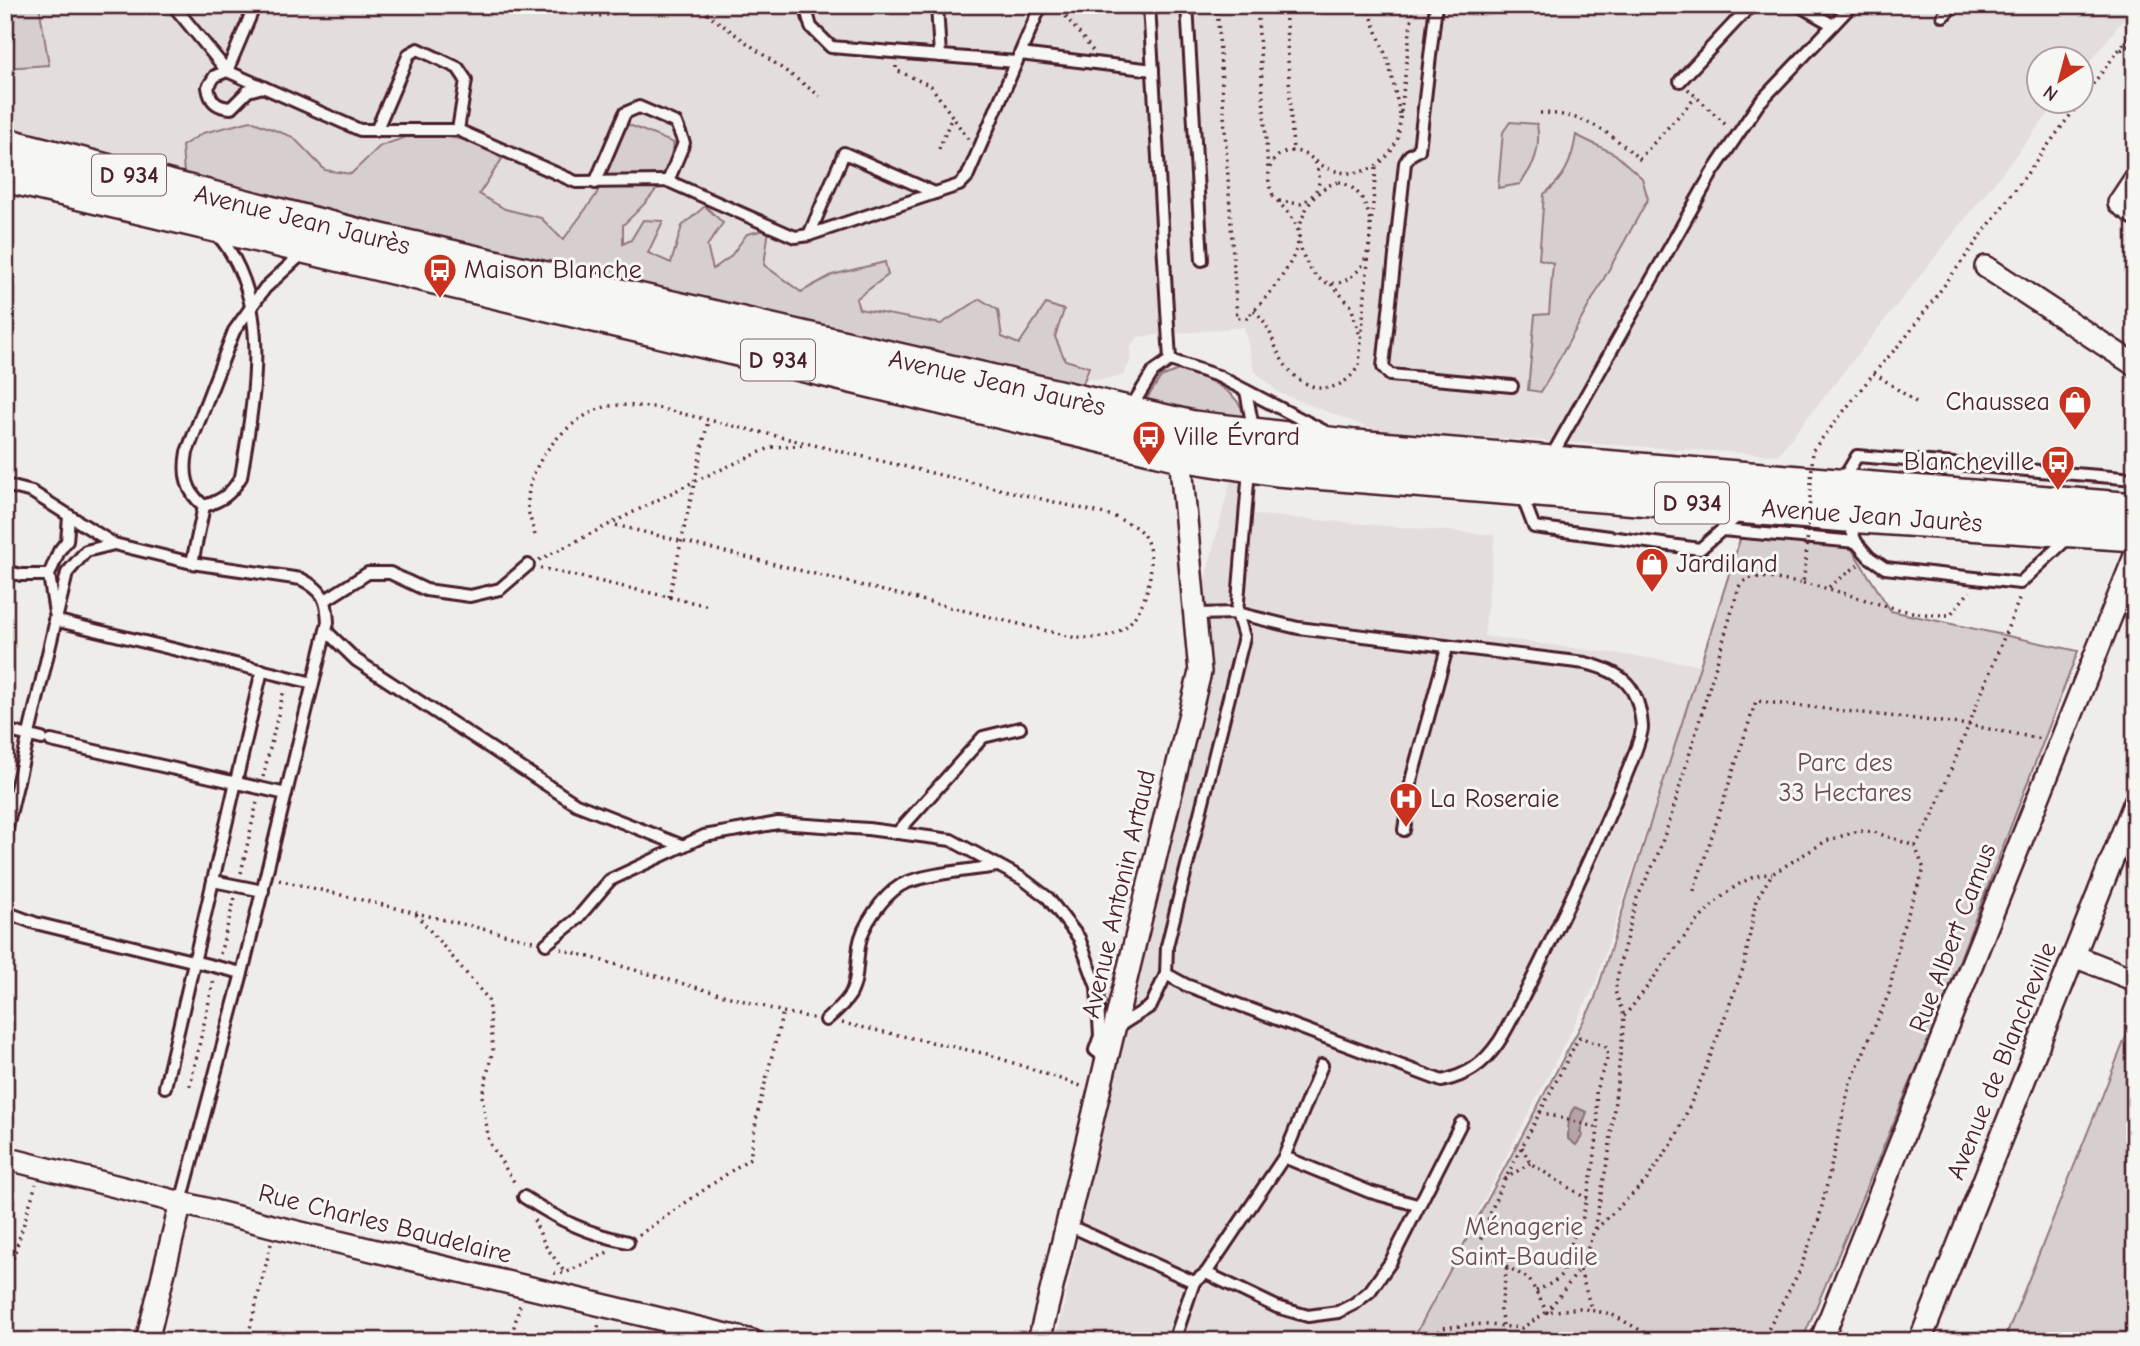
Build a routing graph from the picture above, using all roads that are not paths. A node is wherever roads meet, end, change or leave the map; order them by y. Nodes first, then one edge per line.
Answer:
1 (173, 5) edge
2 (255, 5) edge
3 (805, 5) edge
4 (937, 5) edge
5 (1041, 5) edge
6 (1149, 5) edge
7 (1187, 5) edge
8 (1436, 5) edge
9 (1751, 5) edge
10 (1798, 5) edge
11 (1852, 5) edge
12 (1954, 5) edge
13 (1943, 16) dead end
14 (1833, 25) junction
15 (940, 56) junction
16 (1018, 58) junction
17 (1153, 70) junction
18 (227, 71) junction
19 (1680, 81) road end
20 (263, 86) junction
21 (458, 130) junction
22 (376, 131) junction
23 (5, 145) edge
24 (5, 176) edge
25 (2135, 179) edge
26 (668, 181) junction
27 (595, 183) junction
28 (935, 193) junction
29 (2135, 214) edge
30 (809, 235) junction
31 (258, 237) junction
32 (1202, 260) dead end
33 (1986, 267) dead end
34 (250, 311) junction
35 (1170, 360) junction
36 (2135, 365) edge
37 (1512, 386) dead end
38 (1246, 391) junction
39 (1132, 429) junction
40 (1355, 447) junction
41 (1252, 451) junction
42 (1180, 454) junction
43 (1548, 463) junction
44 (2135, 479) edge
45 (5, 485) edge
46 (1519, 488) junction
47 (204, 506) junction
48 (1747, 507) junction
49 (2135, 510) edge
50 (1847, 514) junction
51 (69, 517) junction
52 (1722, 530) junction
53 (2076, 531) junction
54 (2135, 534) edge
55 (114, 544) junction
56 (2135, 556) edge
57 (192, 563) junction
58 (528, 565) road end
59 (5, 571) edge
60 (49, 575) junction
61 (327, 599) junction
62 (1237, 613) junction
63 (1196, 614) junction
64 (54, 617) junction
65 (326, 631) junction
66 (1447, 648) junction
67 (262, 670) junction
68 (313, 683) junction
69 (1020, 728) dead end
70 (5, 730) edge
71 (29, 735) junction
72 (237, 785) junction
73 (286, 794) junction
74 (2135, 802) edge
75 (1404, 830) dead end
76 (897, 833) junction
77 (5, 836) edge
78 (683, 846) junction
79 (997, 866) junction
80 (213, 881) junction
81 (263, 891) junction
82 (5, 912) edge
83 (546, 944) road end
84 (2074, 956) junction
85 (195, 962) junction
86 (242, 974) junction
87 (1166, 974) junction
88 (2135, 980) edge
89 (826, 1020) road end
90 (1116, 1028) junction
91 (1108, 1059) junction
92 (1322, 1065) dead end
93 (165, 1087) dead end
94 (1461, 1123) dead end
95 (5, 1157) edge
96 (1284, 1157) junction
97 (524, 1197) road end
98 (181, 1202) junction
99 (1417, 1205) junction
100 (1068, 1225) junction
101 (628, 1242) road end
102 (1206, 1273) junction
103 (1194, 1282) junction
104 (719, 1337) edge
105 (147, 1341) edge
106 (752, 1341) edge
107 (1039, 1341) edge
108 (1174, 1341) edge
109 (1821, 1341) edge
110 (1920, 1341) edge

1 - 18 lane
2 - 18 lane
3 - 15 lane
4 - 15 lane
5 - 16 lane
6 - 17 lane
7 - 32 lane
8 - 37 lane
9 - 19 lane
10 - 14 lane
11 - 14 lane
12 - 13 lane
14 - 43 lane
15 - 16 lane
16 - 17 lane
16 - 28 lane
17 - 35 lane
18 - 20 lane
18 - 20 lane
20 - 22 lane
21 - 22 lane
21 - 22 lane
21 - 27 lane
23 - 31 main road, Avenue Jean Jaurès / D 934
24 - 31 main road, Avenue Jean Jaurès / D 934
25 - 29 street
26 - 27 lane
26 - 27 lane
26 - 30 lane
28 - 30 lane
28 - 30 lane
31 - 34 lane
31 - 34 lane
31 - 39 main road, Avenue Jean Jaurès / D 934
31 - 39 main road, Avenue Jean Jaurès / D 934
33 - 36 street
34 - 47 lane
34 - 47 lane
35 - 38 lane
35 - 39 lane
38 - 40 lane
38 - 41 lane
39 - 41 main road, Avenue Jean Jaurès / D 934
39 - 42 main road, Avenue Jean Jaurès / D 934
40 - 41 main road, Avenue Jean Jaurès / D 934
40 - 43 main road, Avenue Jean Jaurès / D 934
41 - 42 main road, Avenue Jean Jaurès / D 934
41 - 46 main road, Avenue Jean Jaurès / D 934
41 - 62 lane
42 - 63 street, Avenue Antonin Artaud
43 - 50 main road, Avenue Jean Jaurès / D 934
44 - 50 lane
45 - 51 lane
46 - 48 main road, Avenue Jean Jaurès / D 934
46 - 52 lane
47 - 57 lane
48 - 50 main road, Avenue Jean Jaurès / D 934
48 - 52 lane
49 - 50 main road, Avenue Jean Jaurès / D 934
50 - 52 lane
50 - 53 main road, Avenue Jean Jaurès / D 934
50 - 53 lane
51 - 55 lane
51 - 60 lane
53 - 54 main road, Avenue Jean Jaurès / D 934
55 - 57 lane
55 - 64 lane
56 - 109 street, Rue Albert Camus
57 - 61 lane
58 - 61 lane
59 - 60 lane
60 - 64 lane
61 - 65 lane
62 - 63 lane
62 - 66 lane
62 - 87 lane
63 - 90 street, Avenue Antonin Artaud
64 - 67 lane
64 - 71 lane
65 - 68 lane
65 - 78 lane
66 - 75 lane
66 - 87 lane
67 - 68 lane
67 - 72 lane
68 - 73 lane
69 - 76 lane
70 - 71 lane
71 - 72 lane
71 - 77 lane
72 - 73 lane
72 - 80 lane
73 - 81 lane
74 - 84 street, Avenue de Blancheville
76 - 78 lane
76 - 79 lane
78 - 83 lane
79 - 89 lane
79 - 91 lane
80 - 81 lane
80 - 85 lane
81 - 86 lane
82 - 85 lane
84 - 88 street
84 - 110 street, Avenue de Blancheville
85 - 86 lane
85 - 93 lane
86 - 98 lane
87 - 90 lane
90 - 91 street, Avenue Antonin Artaud
91 - 100 street, Avenue Antonin Artaud
92 - 96 lane
94 - 99 lane
95 - 98 street, Rue Charles Baudelaire
96 - 99 lane
96 - 102 lane
97 - 101 lane
98 - 104 street, Rue Charles Baudelaire
98 - 105 street
99 - 102 lane
100 - 103 lane
100 - 107 street, Avenue Antonin Artaud
102 - 103 lane
103 - 108 lane
104 - 106 street, Rue Charles Baudelaire

